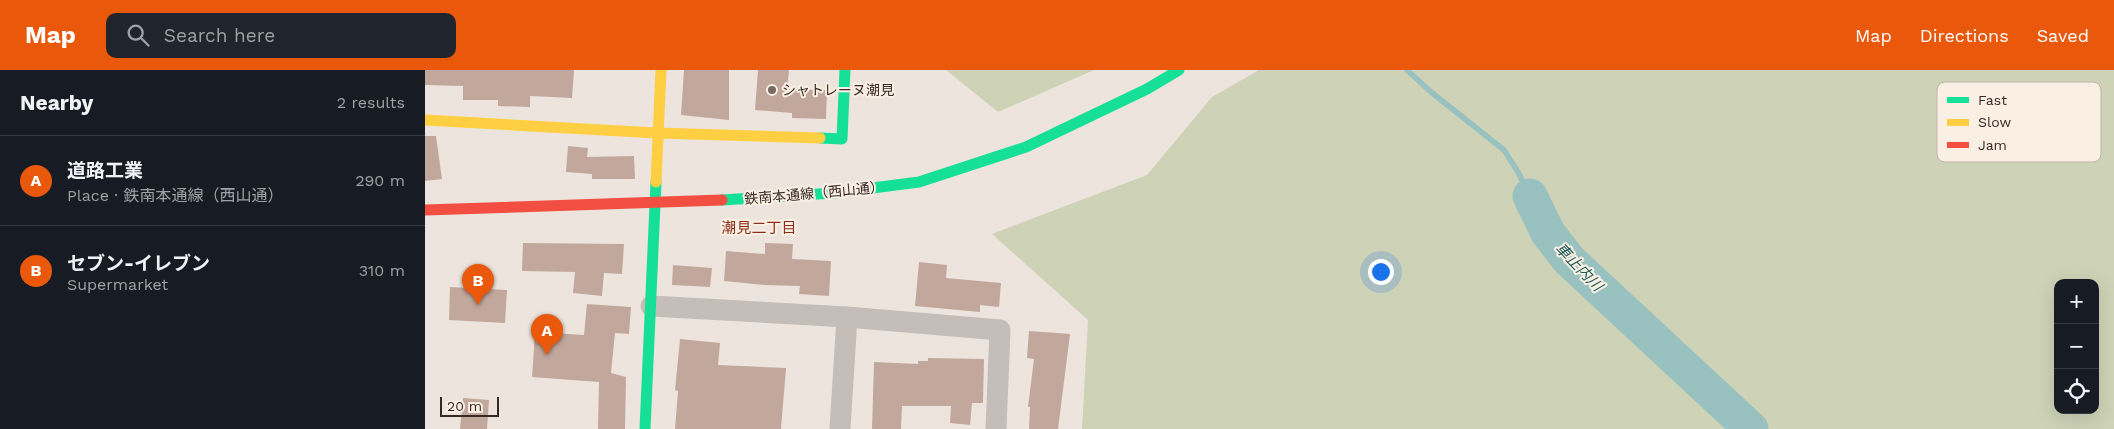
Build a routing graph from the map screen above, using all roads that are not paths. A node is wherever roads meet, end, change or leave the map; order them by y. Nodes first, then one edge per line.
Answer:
1 (661, 70) edge
2 (845, 70) edge
3 (1179, 70) edge
4 (425, 120) edge
5 (657, 133) junction
6 (654, 202) junction
7 (425, 210) edge
8 (651, 306) junction
9 (847, 317) junction
10 (645, 429) edge
11 (840, 429) edge
12 (996, 429) edge

1 - 5 street
2 - 5 street
3 - 6 street, 鉄南本通線（西山通）
4 - 5 street
5 - 6 street
6 - 7 street, 鉄南本通線（西山通）
6 - 8 street
8 - 9 street
8 - 10 street
9 - 11 street
9 - 12 street

